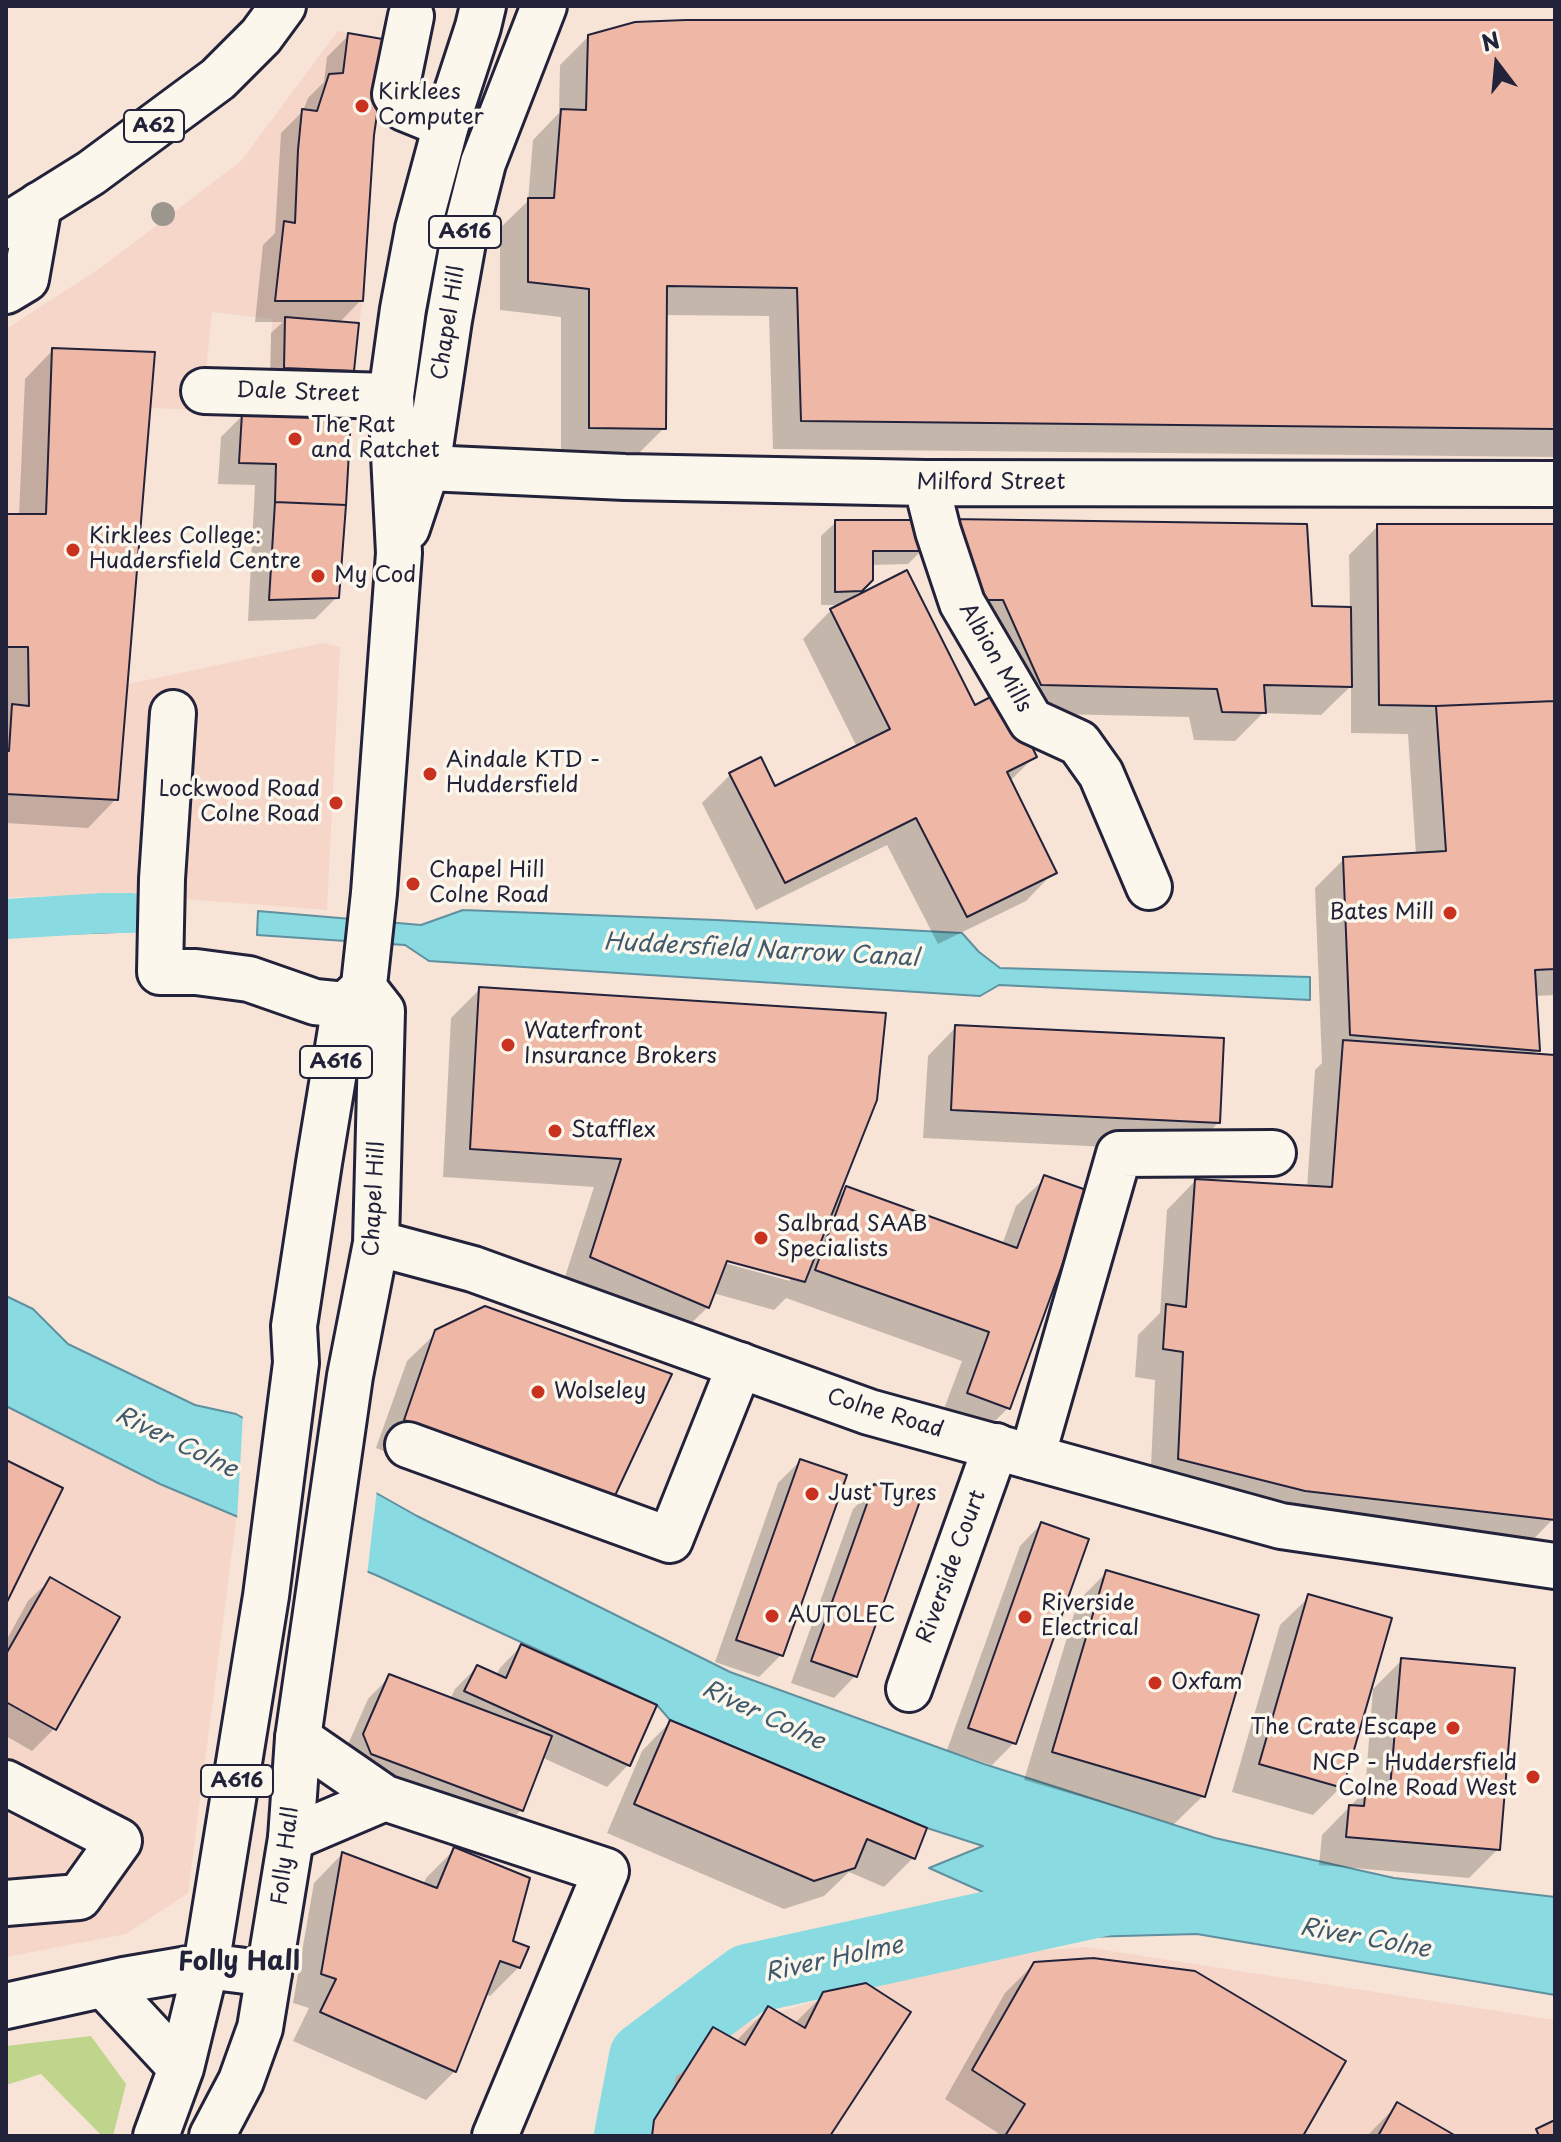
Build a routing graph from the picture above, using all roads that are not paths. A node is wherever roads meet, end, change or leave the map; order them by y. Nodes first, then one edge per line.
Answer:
1 (283, 6) edge
2 (483, 6) edge
3 (544, 6) edge
4 (411, 16) dead end
5 (446, 125) junction
6 (22, 215) edge
7 (6, 291) edge
8 (204, 391) dead end
9 (391, 396) junction
10 (427, 468) junction
11 (926, 483) junction
12 (1555, 484) edge
13 (399, 553) junction
14 (173, 713) dead end
15 (1149, 887) dead end
16 (358, 993) junction
17 (1273, 1153) dead end
18 (376, 1243) junction
19 (296, 1363) junction
20 (740, 1365) junction
21 (408, 1445) dead end
22 (1014, 1452) junction
23 (323, 1566) joint
24 (1555, 1566) edge
25 (909, 1689) dead end
26 (298, 1738) junction
27 (6, 1783) edge
28 (385, 1798) junction
29 (291, 1838) junction
30 (6, 1903) edge
31 (206, 1966) junction
32 (269, 1974) junction
33 (104, 1985) junction
34 (6, 2006) edge
35 (181, 2068) junction
36 (156, 2136) edge
37 (212, 2136) edge
38 (495, 2136) edge

1 - 6 main road, A62
2 - 5 main road, Chapel Hill / A616
3 - 10 main road, Chapel Hill / A616
4 - 5 main road
5 - 9 main road, Chapel Hill / A616
6 - 7 main road
8 - 9 main road, Dale Street
9 - 13 main road, Chapel Hill / A616
10 - 11 main road, Milford Street
10 - 13 main road, Chapel Hill / A616
11 - 12 main road, Milford Street
11 - 15 main road, Albion Mills
13 - 16 main road, Chapel Hill / A616
14 - 16 main road
16 - 18 main road, Chapel Hill / A616
16 - 19 main road, Chapel Hill / A616
17 - 22 main road, Riverside Court
18 - 19 main road
18 - 20 main road, Colne Road
18 - 23 main road, Chapel Hill / A616
19 - 31 main road, Chapel Hill / A616
20 - 21 main road
20 - 22 main road, Colne Road
22 - 24 main road, Colne Road
22 - 25 main road, Riverside Court
23 - 26 main road, Folly Hall / A616
26 - 28 main road
26 - 29 main road, Folly Hall / A616
27 - 30 main road
28 - 29 main road
28 - 38 main road
29 - 32 main road, Folly Hall / A616
31 - 32 main road
31 - 33 main road
31 - 35 main road, A616
32 - 37 main road, Folly Hall / A616
33 - 34 main road
33 - 35 main road
35 - 36 main road, A616

